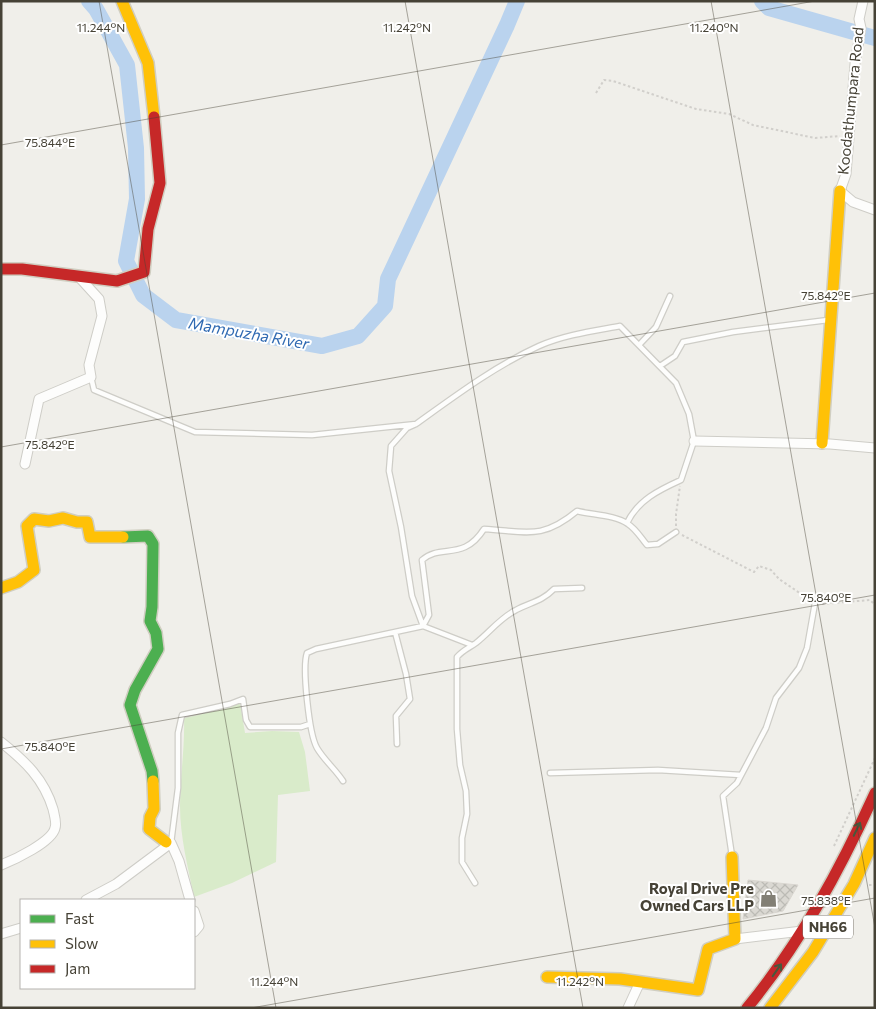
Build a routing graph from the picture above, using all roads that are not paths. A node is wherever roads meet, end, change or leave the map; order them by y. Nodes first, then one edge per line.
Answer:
1 (122, 1) edge
2 (863, 1) edge
3 (840, 191) junction
4 (875, 210) edge
5 (1, 269) edge
6 (79, 277) junction
7 (670, 296) dead end
8 (831, 319) junction
9 (639, 345) junction
10 (660, 366) junction
11 (91, 376) junction
12 (416, 424) junction
13 (694, 441) junction
14 (822, 443) junction
15 (875, 448) edge
16 (25, 464) dead end
17 (627, 523) junction
18 (676, 532) road end
19 (1, 588) edge
20 (582, 588) dead end
21 (815, 603) road end
22 (423, 626) junction
23 (394, 632) junction
24 (472, 645) junction
25 (310, 724) junction
26 (1, 742) edge
27 (397, 744) dead end
28 (550, 773) dead end
29 (741, 775) junction
30 (343, 781) dead end
31 (875, 793) edge
32 (875, 838) edge
33 (168, 843) junction
34 (732, 857) joint
35 (1, 865) edge
36 (475, 883) dead end
37 (88, 899) edge
38 (190, 899) edge
39 (195, 913) edge
40 (20, 928) edge
41 (805, 930) junction
42 (195, 931) edge
43 (1, 934) edge
44 (735, 939) junction
45 (546, 977) dead end
46 (640, 982) junction
47 (628, 1008) edge
48 (747, 1008) edge
49 (770, 1008) edge

1 - 6 main road
2 - 3 street, Koodathumpara Road
3 - 4 street, Koodathumpara Road
3 - 8 main road
5 - 6 main road
6 - 11 street
7 - 9 lane
8 - 10 lane
8 - 14 main road
9 - 10 lane
9 - 12 lane
10 - 13 lane
11 - 12 lane
11 - 16 street
12 - 22 lane
13 - 14 street
13 - 17 lane
14 - 15 street
17 - 18 lane
17 - 22 lane
19 - 33 main road
20 - 24 lane
21 - 29 lane
22 - 23 lane
22 - 24 lane
23 - 25 lane
23 - 27 lane
24 - 36 lane
25 - 30 lane
25 - 33 lane
26 - 35 street
28 - 29 lane
29 - 34 lane
41 -> 31 main road, NH66
32 - 49 main road, NH66
33 - 37 street
33 - 38 street
34 - 44 main road
39 - 42 street
40 - 43 street
41 - 44 street
48 -> 41 main road, NH66
44 - 46 main road
45 - 46 main road
46 - 47 street

